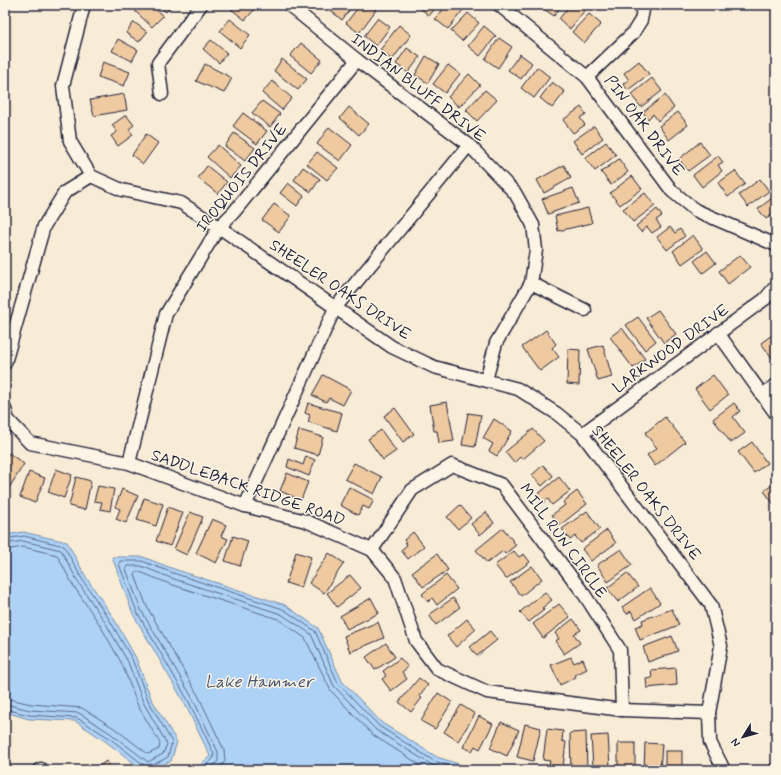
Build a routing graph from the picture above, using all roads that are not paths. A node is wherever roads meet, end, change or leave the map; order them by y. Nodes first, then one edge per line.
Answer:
1 (84, 5) edge
2 (201, 5) edge
3 (289, 5) edge
4 (499, 5) edge
5 (644, 5) edge
6 (357, 60) junction
7 (587, 77) junction
8 (162, 94) dead end
9 (469, 145) junction
10 (91, 176) junction
11 (219, 227) junction
12 (776, 245) edge
13 (531, 283) junction
14 (776, 286) edge
15 (335, 308) junction
16 (585, 310) dead end
17 (718, 333) junction
18 (5, 363) edge
19 (486, 380) junction
20 (776, 385) edge
21 (762, 395) junction
22 (5, 409) edge
23 (776, 414) edge
24 (582, 434) junction
25 (129, 464) junction
26 (245, 506) junction
27 (372, 550) junction
28 (622, 710) junction
29 (709, 713) junction
30 (724, 770) edge

1 - 10 street
2 - 8 street
3 - 6 street, INDIAN BLUFF DRIVE
4 - 7 street, PIN OAK DRIVE
5 - 7 street
6 - 9 street, INDIAN BLUFF DRIVE
6 - 11 street, IROQUOIS DRIVE
7 - 12 street, PIN OAK DRIVE
9 - 13 street, INDIAN BLUFF DRIVE
9 - 15 street
10 - 11 street, SHEELER OAKS DRIVE
10 - 18 street
11 - 15 street, SHEELER OAKS DRIVE
11 - 25 street, IROQUOIS DRIVE
13 - 16 street
13 - 19 street, INDIAN BLUFF DRIVE
14 - 17 street, LARKWOOD DRIVE
15 - 19 street, SHEELER OAKS DRIVE
15 - 26 street
17 - 21 street
17 - 24 street, LARKWOOD DRIVE
19 - 24 street, SHEELER OAKS DRIVE
20 - 21 street
21 - 23 street
22 - 25 street, SADDLEBACK RIDGE ROAD
24 - 29 street, SHEELER OAKS DRIVE
25 - 26 street, SADDLEBACK RIDGE ROAD
26 - 27 street, SADDLEBACK RIDGE ROAD
27 - 28 street, SADDLEBACK RIDGE ROAD
27 - 28 street, MILL RUN CIRCLE
28 - 29 street, SADDLEBACK RIDGE ROAD
29 - 30 street, SHEELER OAKS DRIVE

